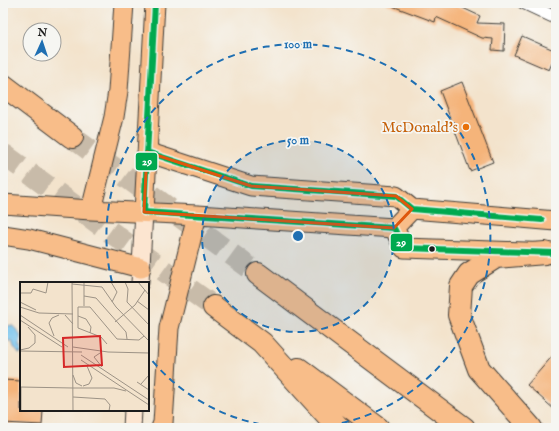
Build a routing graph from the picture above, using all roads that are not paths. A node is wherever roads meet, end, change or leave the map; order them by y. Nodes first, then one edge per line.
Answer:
1 (124, 3) edge
2 (155, 3) edge
3 (524, 3) edge
4 (555, 15) edge
5 (3, 85) edge
6 (72, 137) tunnel mouth
7 (147, 152) junction
8 (3, 204) edge
9 (412, 209) junction
10 (91, 210) junction
11 (144, 212) junction
12 (197, 215) junction
13 (556, 221) edge
14 (394, 228) junction
15 (3, 235) edge
16 (551, 253) edge
17 (258, 274) tunnel mouth
18 (140, 275) edge
19 (214, 308) tunnel mouth
20 (262, 342) junction
21 (134, 411) edge
22 (132, 428) edge
23 (161, 428) edge
24 (339, 428) edge
25 (378, 428) edge
26 (464, 428) edge
27 (531, 428) edge

1 - 10 main road
2 - 7 main road
3 - 4 street
5 - 6 highway
7 - 9 main road
7 - 11 main road
8 - 10 main road
9 - 13 main road
9 - 14 main road
10 - 11 main road
11 - 12 main road
11 - 18 main road
12 - 14 main road
12 - 23 main road
14 - 16 main road
15 - 18 main road
16 - 27 highway
17 - 26 highway
19 - 20 highway
20 - 24 highway
20 - 25 highway
21 - 22 main road

